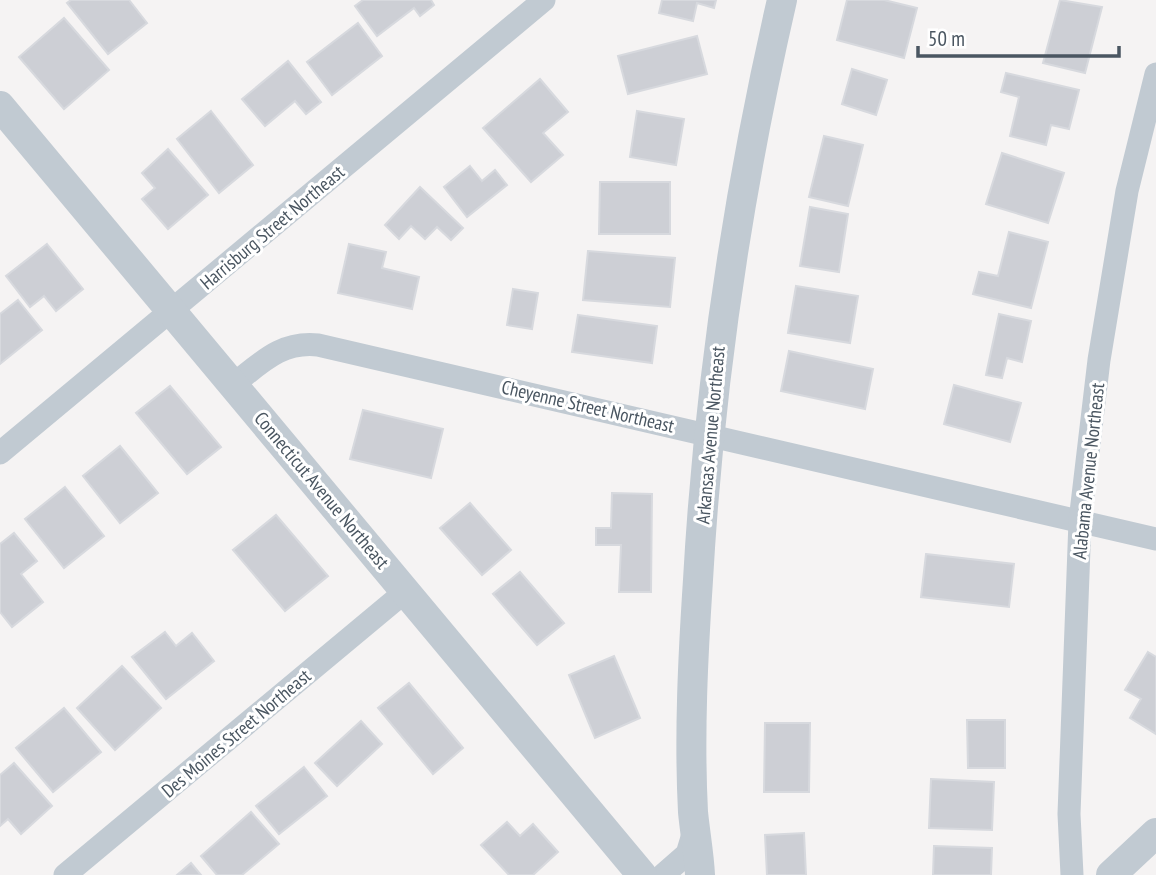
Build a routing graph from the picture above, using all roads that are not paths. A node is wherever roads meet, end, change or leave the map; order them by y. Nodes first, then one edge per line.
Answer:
1 (544, 0) edge
2 (782, 0) edge
3 (1156, 74) edge
4 (0, 106) edge
5 (172, 310) junction
6 (234, 384) junction
7 (708, 434) junction
8 (0, 453) edge
9 (1080, 521) junction
10 (1156, 539) edge
11 (406, 591) junction
12 (695, 824) junction
13 (1156, 833) edge
14 (65, 875) edge
15 (641, 875) edge
16 (663, 875) edge
17 (700, 875) edge
18 (1072, 875) edge
19 (1111, 875) edge

1 - 5 street, Harrisburg Street Northeast
2 - 7 street, Arkansas Avenue Northeast
3 - 9 street, Alabama Avenue Northeast
4 - 5 street, Connecticut Avenue Northeast
5 - 6 street, Connecticut Avenue Northeast
5 - 8 street, Harrisburg Street Northeast
6 - 7 street, Cheyenne Street Northeast
6 - 11 street, Connecticut Avenue Northeast
7 - 9 street, Cheyenne Street Northeast
7 - 12 street, Arkansas Avenue Northeast
9 - 10 street, Cheyenne Street Northeast
9 - 18 street, Alabama Avenue Northeast
11 - 14 street, Des Moines Street Northeast
11 - 15 street, Connecticut Avenue Northeast
12 - 16 street
12 - 17 street, Arkansas Avenue Northeast
13 - 19 street

